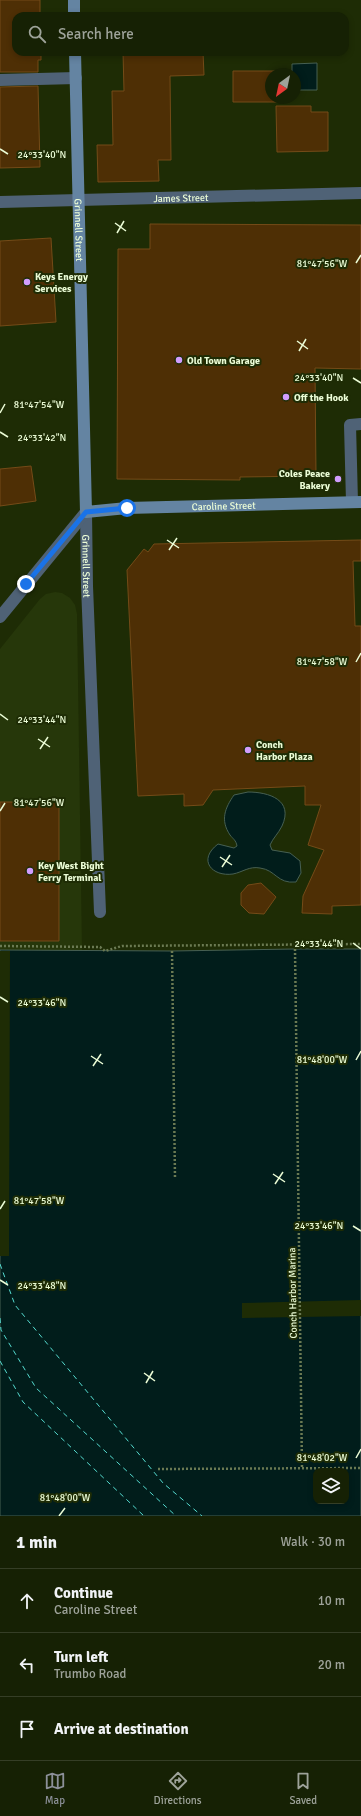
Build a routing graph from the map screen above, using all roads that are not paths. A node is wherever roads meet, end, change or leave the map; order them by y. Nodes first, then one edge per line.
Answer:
1 (74, 0) edge
2 (74, 12) edge
3 (75, 56) edge
4 (76, 78) junction
5 (0, 80) edge
6 (361, 193) edge
7 (78, 200) junction
8 (0, 202) edge
9 (361, 424) edge
10 (357, 502) edge
11 (86, 512) junction
12 (0, 617) edge
13 (100, 912) dead end

1 - 2 street
3 - 4 street, Grinnell Street
4 - 5 street
4 - 7 street, Grinnell Street
6 - 7 street, James Street
7 - 8 street, James Street
7 - 11 street, Grinnell Street
9 - 10 street
10 - 11 street, Caroline Street
11 - 12 street
11 - 13 street, Grinnell Street

